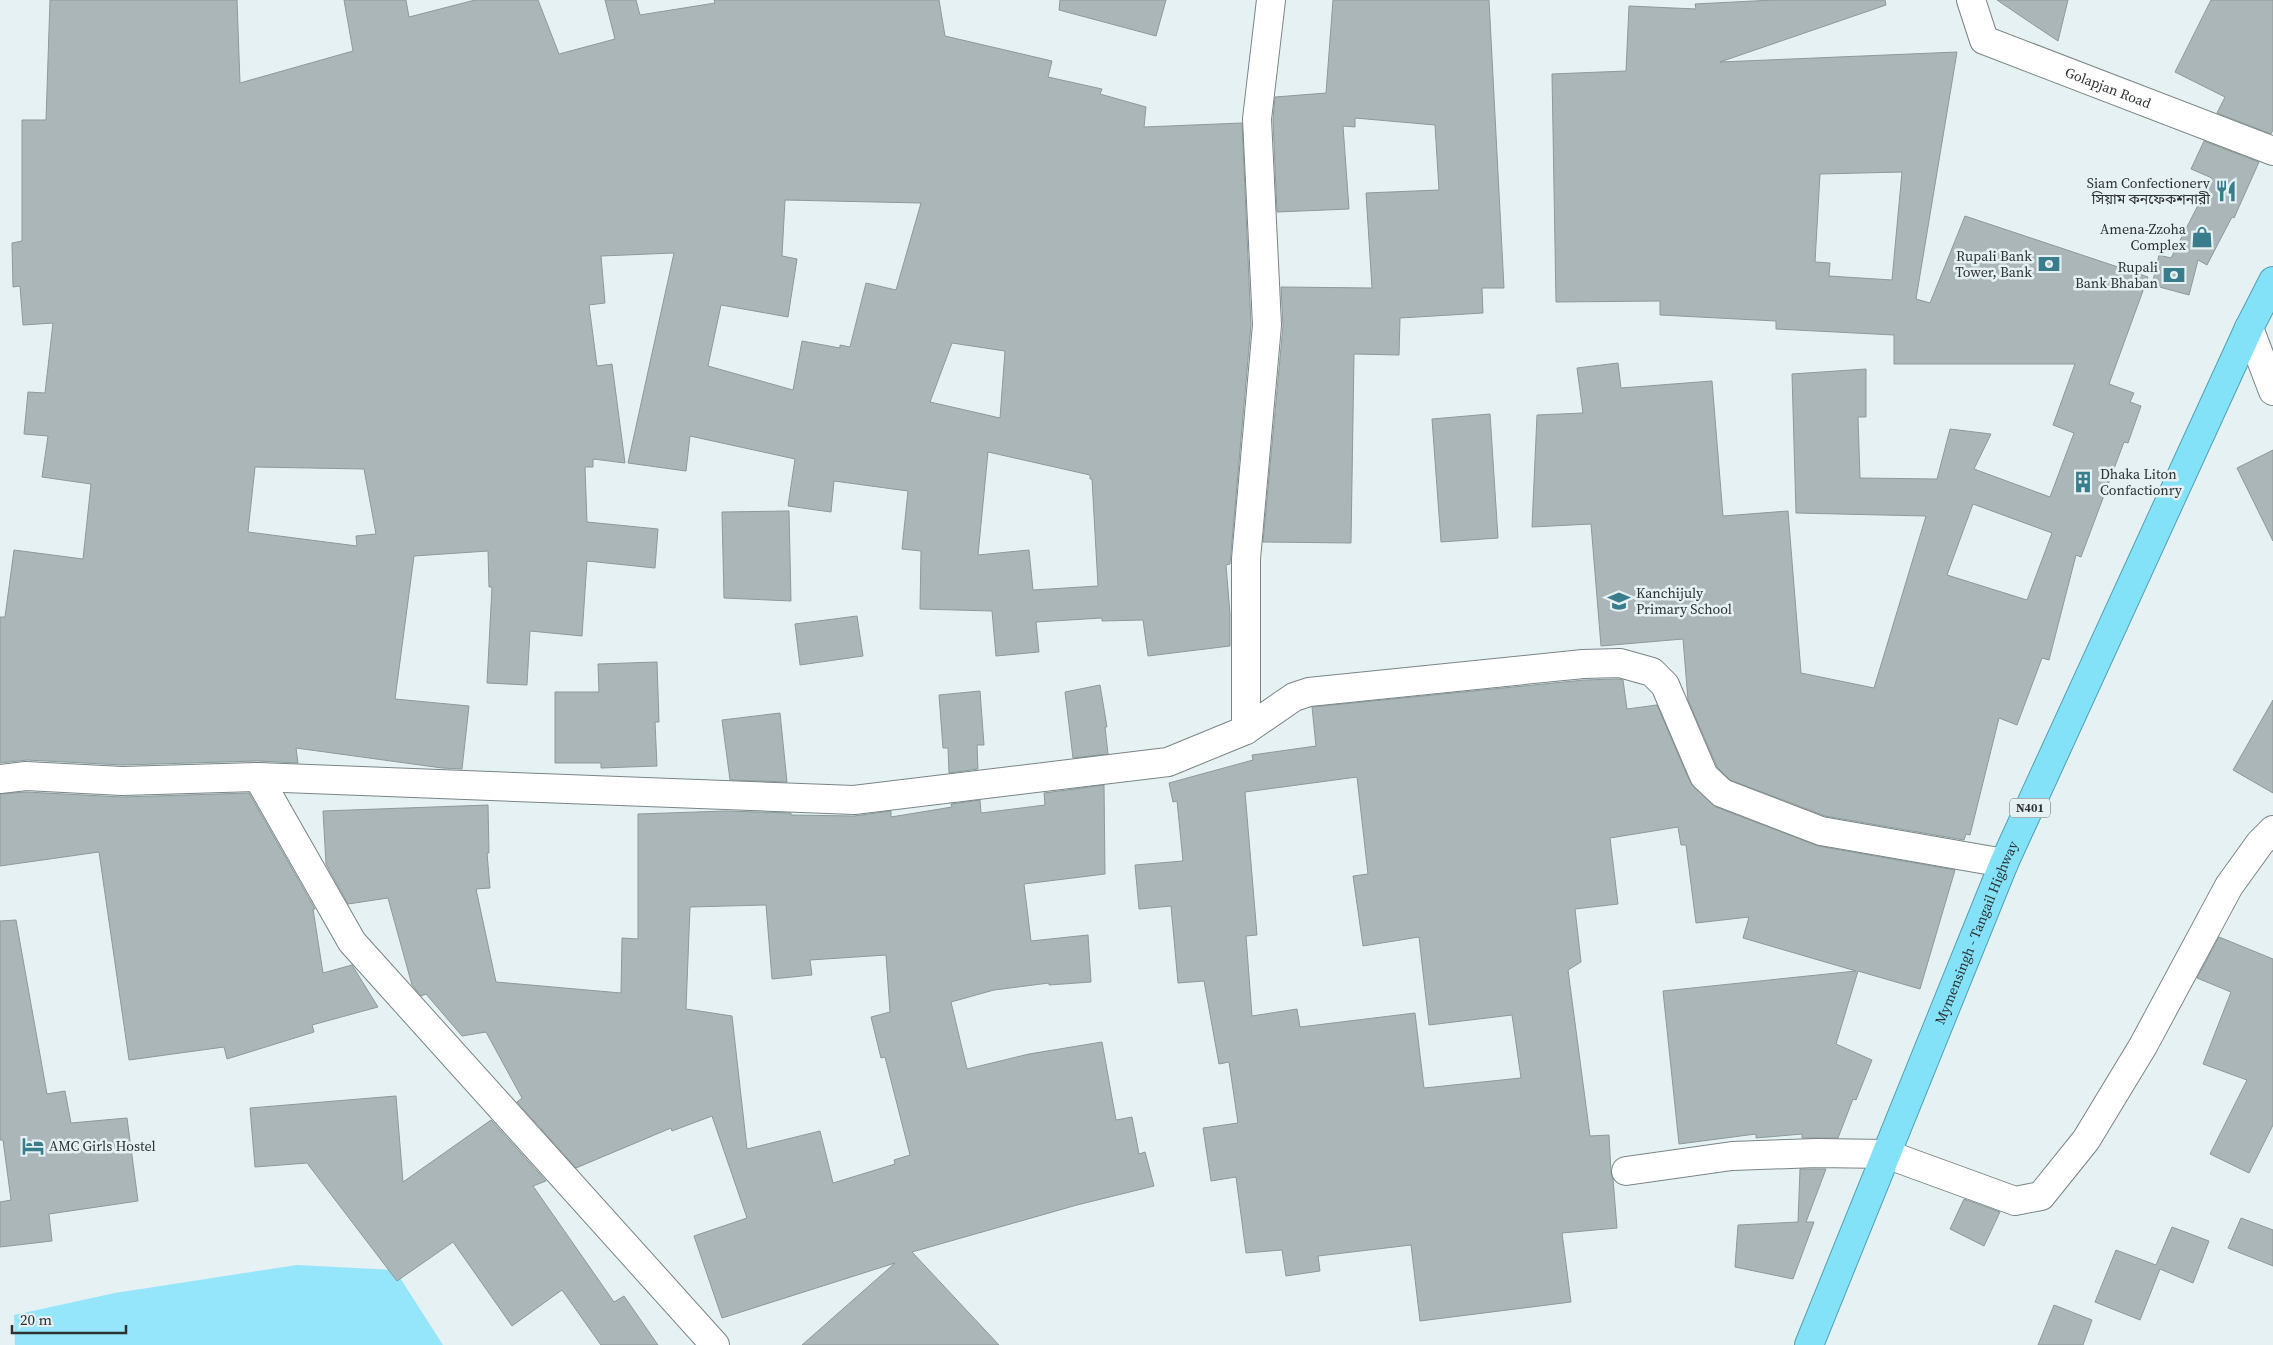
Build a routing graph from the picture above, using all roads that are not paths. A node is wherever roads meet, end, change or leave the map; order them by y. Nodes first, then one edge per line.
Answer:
1 (1271, 0) edge
2 (1971, 0) edge
3 (2273, 151) edge
4 (2273, 282) edge
5 (2259, 325) edge
6 (2273, 391) edge
7 (1246, 730) junction
8 (258, 777) junction
9 (0, 780) edge
10 (2273, 830) edge
11 (2004, 863) junction
12 (1886, 1154) junction
13 (1626, 1171) dead end
14 (715, 1345) edge
15 (1809, 1345) edge

1 - 7 street
2 - 3 street, Golapjan Road
4 - 5 highway, Mymensingh - Tangail Highway / N401
5 - 6 street
5 - 11 highway, Mymensingh - Tangail Highway / N401
7 - 8 street
7 - 11 street
8 - 9 street
8 - 14 street
10 - 12 street
11 - 12 highway, Mymensingh - Tangail Highway / N401
12 - 13 street
12 - 15 highway, Mymensingh - Tangail Highway / N401

